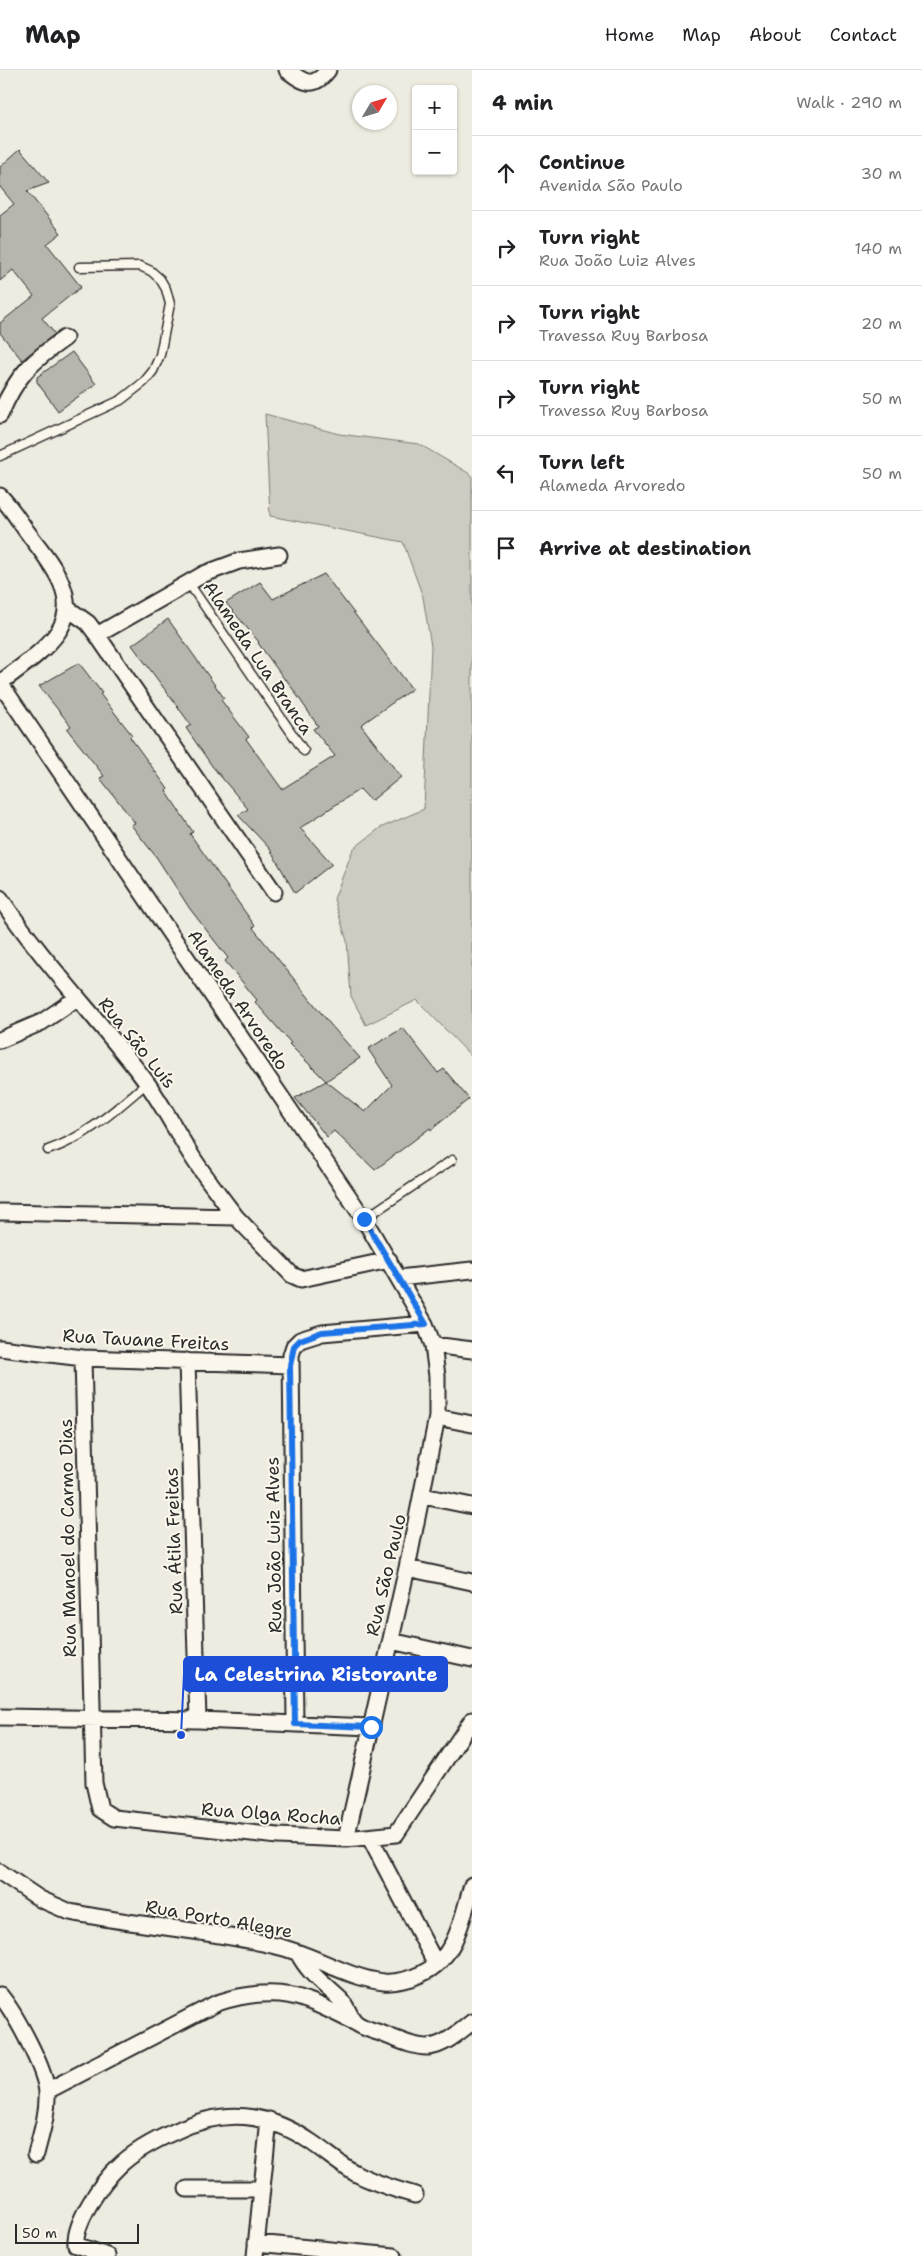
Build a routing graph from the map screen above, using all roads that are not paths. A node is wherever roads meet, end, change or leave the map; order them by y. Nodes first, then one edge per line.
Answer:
1 (287, 70) edge
2 (328, 70) edge
3 (79, 267) dead end
4 (65, 338) dead end
5 (0, 415) edge
6 (0, 456) edge
7 (0, 496) edge
8 (279, 555) dead end
9 (188, 582) junction
10 (67, 608) junction
11 (97, 635) junction
12 (0, 683) edge
13 (304, 751) dead end
14 (274, 892) dead end
15 (1, 902) edge
16 (77, 998) junction
17 (0, 1040) edge
18 (147, 1083) junction
19 (48, 1150) dead end
20 (452, 1160) dead end
21 (0, 1212) edge
22 (236, 1216) junction
23 (364, 1219) junction
24 (388, 1260) junction
25 (472, 1270) edge
26 (400, 1278) junction
27 (426, 1324) junction
28 (433, 1345) junction
29 (0, 1348) edge
30 (472, 1350) edge
31 (83, 1358) junction
32 (187, 1361) junction
33 (290, 1366) junction
34 (438, 1417) junction
35 (472, 1424) edge
36 (423, 1496) junction
37 (472, 1506) edge
38 (407, 1568) junction
39 (472, 1582) edge
40 (391, 1641) junction
41 (472, 1659) edge
42 (0, 1717) edge
43 (92, 1718) junction
44 (198, 1720) junction
45 (472, 1720) edge
46 (295, 1724) junction
47 (371, 1727) junction
48 (370, 1838) junction
49 (346, 1839) junction
50 (0, 1872) edge
51 (472, 1885) edge
52 (298, 1952) junction
53 (436, 1964) junction
54 (0, 1995) edge
55 (472, 2022) edge
56 (356, 2023) junction
57 (47, 2091) junction
58 (269, 2120) junction
59 (36, 2154) dead end
60 (261, 2188) junction
61 (187, 2189) dead end
62 (415, 2194) dead end
63 (256, 2249) edge
64 (107, 2256) edge
65 (394, 2256) edge

1 - 2 street
3 - 6 lane
4 - 5 street
7 - 10 street
8 - 9 street
9 - 11 street
9 - 13 lane, Alameda Lua Branca
10 - 11 street
10 - 12 street
11 - 14 street
12 - 23 street, Alameda Arvoredo
15 - 16 street, Rua São Luís
16 - 17 street
16 - 18 street, Rua São Luís
18 - 19 lane
18 - 22 street, Rua São Luís
20 - 23 lane
21 - 22 street
22 - 24 street, Rua São Luís
23 - 24 street, Alameda Arvoredo
24 - 26 street, Alameda Arvoredo
25 - 26 street
26 - 27 street, Alameda Arvoredo
27 - 28 street, Alameda Arvoredo
27 - 33 street, Rua João Luiz Alves
28 - 30 street
28 - 34 street, Rua São Paulo
29 - 31 street, Rua Tauane Freitas
31 - 32 street, Rua Tauane Freitas
31 - 43 street, Rua Manoel do Carmo Dias
32 - 33 street, Rua Tauane Freitas
32 - 44 street, Rua Átila Freitas
33 - 46 street, Rua João Luiz Alves
34 - 35 street
34 - 36 street, Rua São Paulo
36 - 37 street
36 - 38 street, Rua São Paulo
38 - 39 street
38 - 40 street, Rua São Paulo
40 - 41 street
40 - 47 street, Rua São Paulo
42 - 43 street
43 - 44 street
43 - 49 street, Rua Olga Rocha
44 - 46 street
45 - 48 street, Rua Olga Rocha
46 - 47 street
47 - 49 street, Rua São Paulo
48 - 49 street, Rua Olga Rocha
48 - 53 street
50 - 52 street, Rua Porto Alegre
51 - 53 street, Rua Porto Alegre
52 - 53 street, Rua Porto Alegre
52 - 56 street
54 - 57 street
55 - 56 street
56 - 57 street
57 - 59 street
58 - 60 street
58 - 62 street
58 - 64 street
60 - 61 street
60 - 63 street
63 - 65 street

